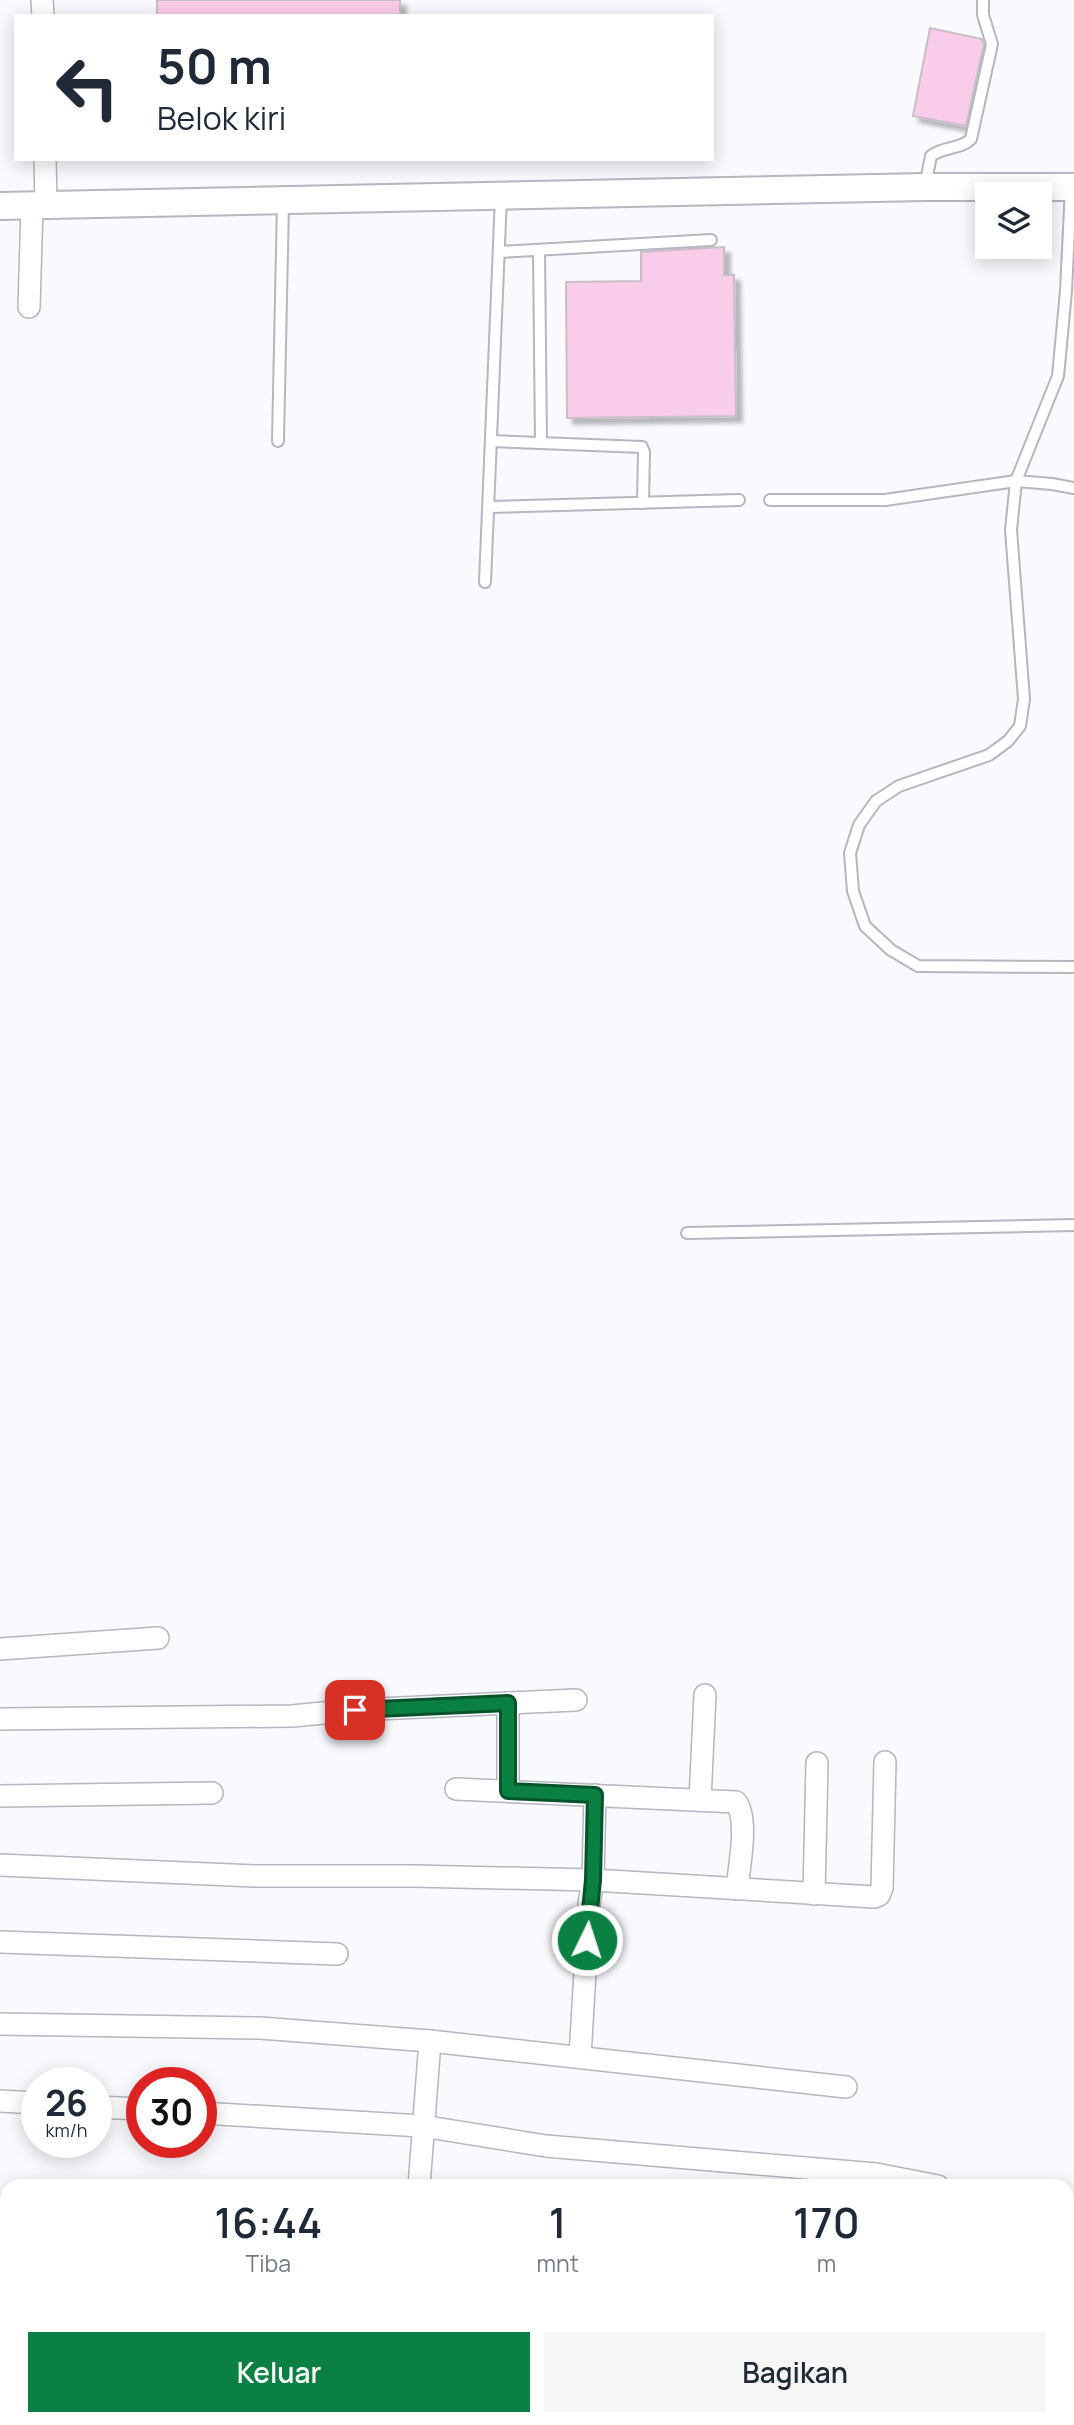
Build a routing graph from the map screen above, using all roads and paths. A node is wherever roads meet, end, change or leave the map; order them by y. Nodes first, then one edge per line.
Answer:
1 (982, 0) edge
2 (45, 161) edge
3 (925, 187) junction
4 (1072, 187) edge
5 (501, 197) junction
6 (283, 199) junction
7 (0, 206) edge
8 (39, 206) junction
9 (711, 240) dead end
10 (539, 250) junction
11 (499, 252) junction
12 (29, 307) dead end
13 (278, 441) dead end
14 (491, 441) junction
15 (541, 442) junction
16 (1016, 481) junction
17 (1074, 488) edge
18 (738, 500) dead end
19 (770, 500) dead end
20 (643, 503) junction
21 (489, 507) junction
22 (485, 582) dead end
23 (1074, 967) edge
24 (1074, 1225) edge
25 (687, 1233) dead end
26 (158, 1638) dead end
27 (0, 1649) edge
28 (705, 1695) dead end
29 (576, 1700) dead end
30 (508, 1703) junction
31 (0, 1719) edge
32 (885, 1762) dead end
33 (817, 1763) dead end
34 (456, 1789) dead end
35 (508, 1791) junction
36 (212, 1793) dead end
37 (595, 1795) junction
38 (0, 1797) edge
39 (700, 1800) junction
40 (0, 1865) edge
41 (593, 1880) junction
42 (737, 1889) junction
43 (814, 1894) junction
44 (0, 1942) edge
45 (337, 1954) dead end
46 (0, 2024) edge
47 (430, 2041) junction
48 (580, 2057) junction
49 (846, 2087) dead end
50 (0, 2101) edge
51 (21, 2102) edge
52 (217, 2114) edge
53 (422, 2126) junction
54 (419, 2179) edge
55 (865, 2179) edge

1 - 3 lane
2 - 8 street
3 - 4 street
3 - 5 street
4 - 16 lane
5 - 6 street
5 - 11 lane
6 - 8 street
6 - 13 lane
7 - 8 street
8 - 12 street
9 - 10 lane
10 - 11 lane
10 - 15 lane
11 - 14 lane
14 - 15 lane
14 - 21 lane
15 - 20 lane
16 - 17 lane
16 - 19 lane
16 - 23 lane
18 - 20 lane
20 - 21 lane
21 - 22 lane
24 - 25 lane
26 - 27 street
28 - 39 street
29 - 30 street
30 - 31 street
30 - 35 street
32 - 43 street
33 - 43 street
34 - 35 street
35 - 37 street
36 - 38 street
37 - 39 street
37 - 41 street
39 - 42 street
40 - 41 street
41 - 42 street
41 - 48 street
42 - 43 street
44 - 45 street
46 - 47 street
47 - 48 street
47 - 53 street
48 - 49 street
50 - 51 street
52 - 53 street
53 - 54 street
53 - 55 street

